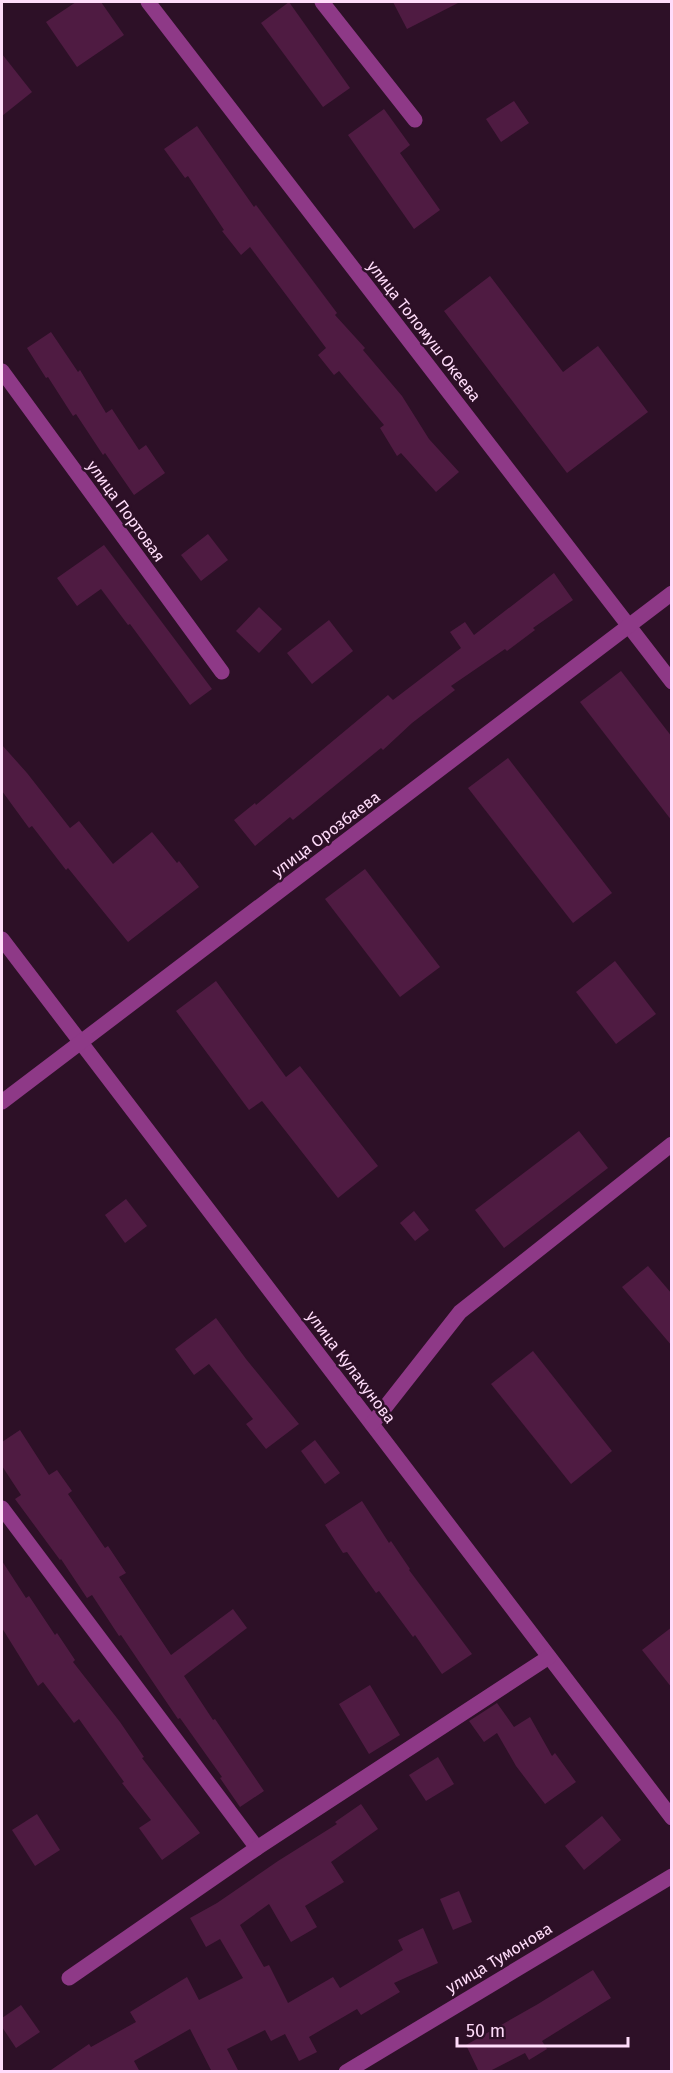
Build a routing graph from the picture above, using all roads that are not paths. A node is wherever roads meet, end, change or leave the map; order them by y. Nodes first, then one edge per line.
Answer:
1 (148, 2) edge
2 (322, 2) edge
3 (415, 120) dead end
4 (2, 371) edge
5 (672, 593) edge
6 (628, 625) junction
7 (222, 672) dead end
8 (672, 682) edge
9 (2, 939) edge
10 (81, 1043) junction
11 (2, 1102) edge
12 (672, 1144) edge
13 (372, 1424) junction
14 (2, 1508) edge
15 (549, 1657) junction
16 (672, 1818) edge
17 (257, 1848) junction
18 (672, 1876) edge
19 (69, 1978) dead end
20 (346, 2072) edge

1 - 6 street, улица Толомуш Океева
2 - 3 street
4 - 7 street, улица Портовая
5 - 6 street, улица Орозбаева
6 - 8 street, улица Толомуш Океева
6 - 10 street, улица Орозбаева
9 - 10 street, улица Кулакунова
10 - 11 street, улица Орозбаева
10 - 13 street, улица Кулакунова
12 - 13 street
13 - 15 street, улица Кулакунова
14 - 17 street
15 - 16 street, улица Кулакунова
15 - 17 street
17 - 19 street
18 - 20 street, улица Тумонова

